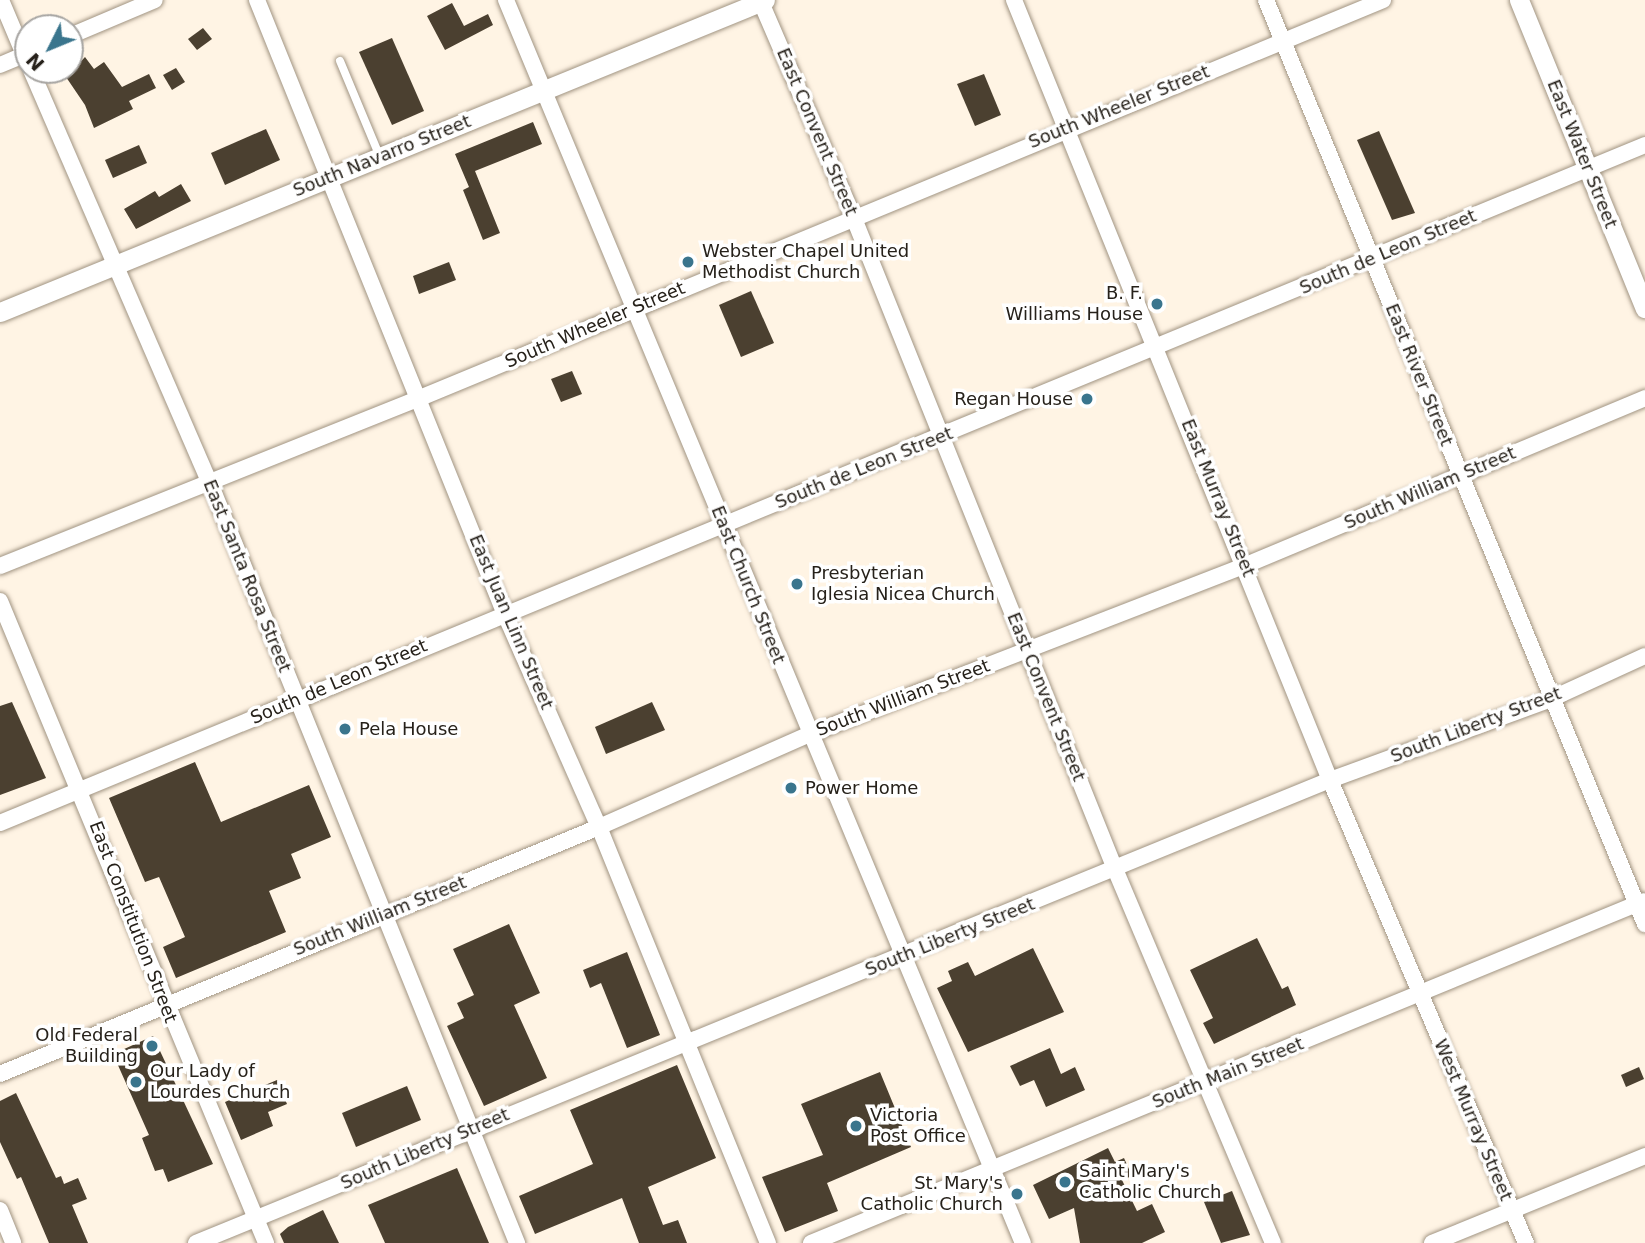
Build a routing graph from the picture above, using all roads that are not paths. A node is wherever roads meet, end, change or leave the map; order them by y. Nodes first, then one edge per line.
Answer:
1 (1, 0) edge
2 (155, 0) edge
3 (257, 0) edge
4 (506, 0) edge
5 (1014, 0) edge
6 (1266, 0) edge
7 (1384, 0) edge
8 (1519, 0) edge
9 (762, 1) edge
10 (14, 29) edge
11 (84, 30) edge
12 (1283, 39) junction
13 (340, 61) dead end
14 (38, 84) edge
15 (542, 91) junction
16 (1067, 128) junction
17 (1645, 145) edge
18 (380, 157) junction
19 (1588, 167) junction
20 (330, 177) junction
21 (853, 216) junction
22 (1373, 258) junction
23 (115, 265) junction
24 (1645, 308) edge
25 (633, 309) junction
26 (0, 312) edge
27 (1156, 348) junction
28 (420, 398) junction
29 (1645, 398) edge
30 (940, 438) junction
31 (1460, 476) junction
32 (210, 483) junction
33 (724, 523) junction
34 (1246, 565) junction
35 (0, 566) edge
36 (0, 601) edge
37 (504, 612) junction
38 (1027, 649) junction
39 (1645, 656) edge
40 (1551, 699) junction
41 (298, 700) junction
42 (808, 735) junction
43 (1330, 780) junction
44 (81, 789) junction
45 (0, 823) edge
46 (599, 827) junction
47 (1115, 869) junction
48 (1641, 903) edge
49 (383, 915) junction
50 (1645, 924) edge
51 (903, 957) junction
52 (1421, 996) junction
53 (165, 1006) junction
54 (685, 1045) junction
55 (0, 1074) edge
56 (1208, 1081) junction
57 (470, 1129) junction
58 (1645, 1156) edge
59 (992, 1170) junction
60 (0, 1210) edge
61 (1512, 1210) junction
62 (256, 1219) junction
63 (13, 1243) edge
64 (197, 1243) edge
65 (266, 1243) edge
66 (517, 1243) edge
67 (768, 1243) edge
68 (811, 1243) edge
69 (1023, 1243) edge
70 (1273, 1243) edge
71 (1432, 1243) edge
72 (1526, 1243) edge

1 - 10 street, East Santa Rosa Street
2 - 11 street
3 - 20 street, East Juan Linn Street
4 - 15 street, East Church Street
5 - 16 street, East Murray Street
6 - 12 street, East River Street
7 - 12 street, South Wheeler Street
8 - 19 street, East Water Street
9 - 15 street, South Navarro Street
9 - 21 street, East Convent Street
12 - 16 street, South Wheeler Street
12 - 22 street, East River Street
13 - 18 lane
14 - 23 street, East Santa Rosa Street
15 - 18 street, South Navarro Street
15 - 25 street, East Church Street
16 - 21 street, South Wheeler Street
16 - 27 street, East Murray Street
17 - 19 street, South de Leon Street
18 - 20 street, South Navarro Street
19 - 22 street, South de Leon Street
19 - 24 street, East Water Street
20 - 23 street, South Navarro Street
20 - 28 street, East Juan Linn Street
21 - 25 street, South Wheeler Street
21 - 30 street, East Convent Street
22 - 27 street, South de Leon Street
22 - 31 street, East River Street
23 - 26 street, South Navarro Street
23 - 32 street, East Santa Rosa Street
25 - 28 street, South Wheeler Street
25 - 33 street, East Church Street
27 - 30 street, South de Leon Street
27 - 34 street, East Murray Street
28 - 32 street, South Wheeler Street
28 - 37 street, East Juan Linn Street
29 - 31 street, South William Street
30 - 33 street, South de Leon Street
30 - 38 street, East Convent Street
31 - 34 street, South William Street
31 - 40 street, East River Street
32 - 35 street, South Wheeler Street
32 - 41 street, East Santa Rosa Street
33 - 37 street, South de Leon Street
33 - 42 street, East Church Street
34 - 38 street, South William Street
34 - 43 street, East Murray Street
36 - 44 street, East Constitution Street
37 - 41 street, South de Leon Street
37 - 46 street, East Juan Linn Street
38 - 42 street, South William Street
38 - 47 street, East Convent Street
39 - 40 street, South Liberty Street
40 - 43 street, South Liberty Street
40 - 48 street, East River Street
41 - 44 street, South de Leon Street
41 - 49 street, East Santa Rosa Street
42 - 46 street, South William Street
42 - 51 street, East Church Street
43 - 47 street, South Liberty Street
43 - 52 street, East Murray Street
44 - 45 street, South de Leon Street
44 - 53 street, East Constitution Street
46 - 49 street, South William Street
46 - 54 street, East Juan Linn Street
47 - 51 street, South Liberty Street
47 - 56 street, East Convent Street
48 - 50 street, East River Street
48 - 52 street, South Main Street
49 - 53 street, South William Street
49 - 57 street, East Santa Rosa Street
51 - 54 street, South Liberty Street
51 - 59 street, East Church Street
52 - 56 street, South Main Street
52 - 61 street, West Murray Street
53 - 55 street, South William Street
53 - 62 street, East Constitution Street
54 - 57 street, South Liberty Street
54 - 67 street, East Juan Linn Street
56 - 59 street, South Main Street
56 - 70 street, East Convent Street
57 - 62 street, South Liberty Street
57 - 66 street, East Santa Rosa Street
58 - 61 street
59 - 68 street, South Main Street
59 - 69 street, East Church Street
60 - 63 street
61 - 71 street
61 - 72 street, West Murray Street
62 - 64 street, South Liberty Street
62 - 65 street, East Constitution Street

